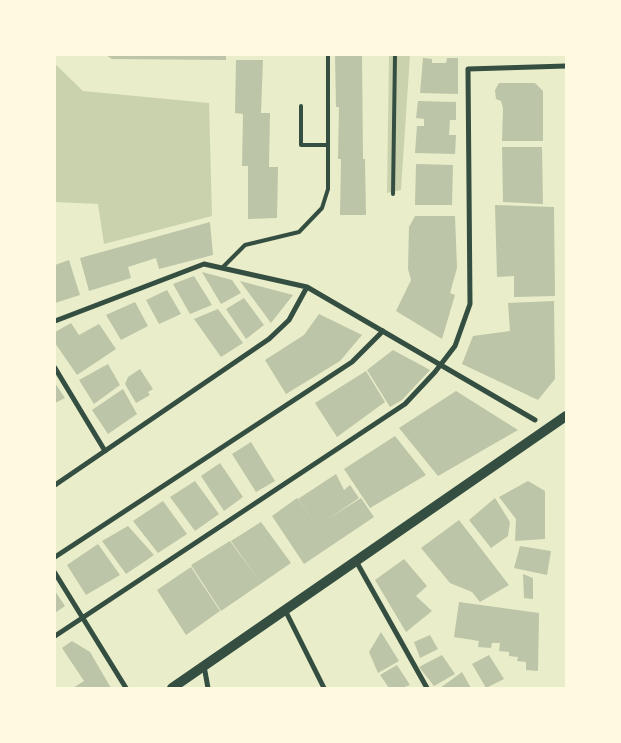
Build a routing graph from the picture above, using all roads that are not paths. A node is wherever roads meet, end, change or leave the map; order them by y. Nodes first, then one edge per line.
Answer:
1 (328, 55) edge
2 (394, 55) edge
3 (566, 66) edge
4 (301, 106) dead end
5 (328, 145) junction
6 (393, 194) dead end
7 (222, 268) junction
8 (308, 287) junction
9 (55, 321) edge
10 (383, 331) junction
11 (441, 364) junction
12 (55, 368) edge
13 (566, 416) edge
14 (535, 420) dead end
15 (105, 451) junction
16 (55, 485) edge
17 (55, 557) edge
18 (356, 561) junction
19 (55, 574) edge
20 (285, 610) junction
21 (83, 618) junction
22 (55, 636) edge
23 (204, 666) junction
24 (126, 688) edge
25 (172, 688) edge
26 (208, 688) edge
27 (324, 688) edge
28 (426, 688) edge

1 - 5 lane
2 - 6 lane
3 - 11 street
4 - 5 lane
5 - 7 lane
7 - 8 street
7 - 9 street
8 - 10 street
8 - 15 street
10 - 11 street
10 - 17 street
11 - 14 street
11 - 21 street
12 - 15 street
13 - 18 main road
15 - 16 street
18 - 20 main road
18 - 28 street
19 - 21 street
20 - 23 main road
20 - 27 street
21 - 22 street
21 - 24 street
23 - 25 main road
23 - 26 street

